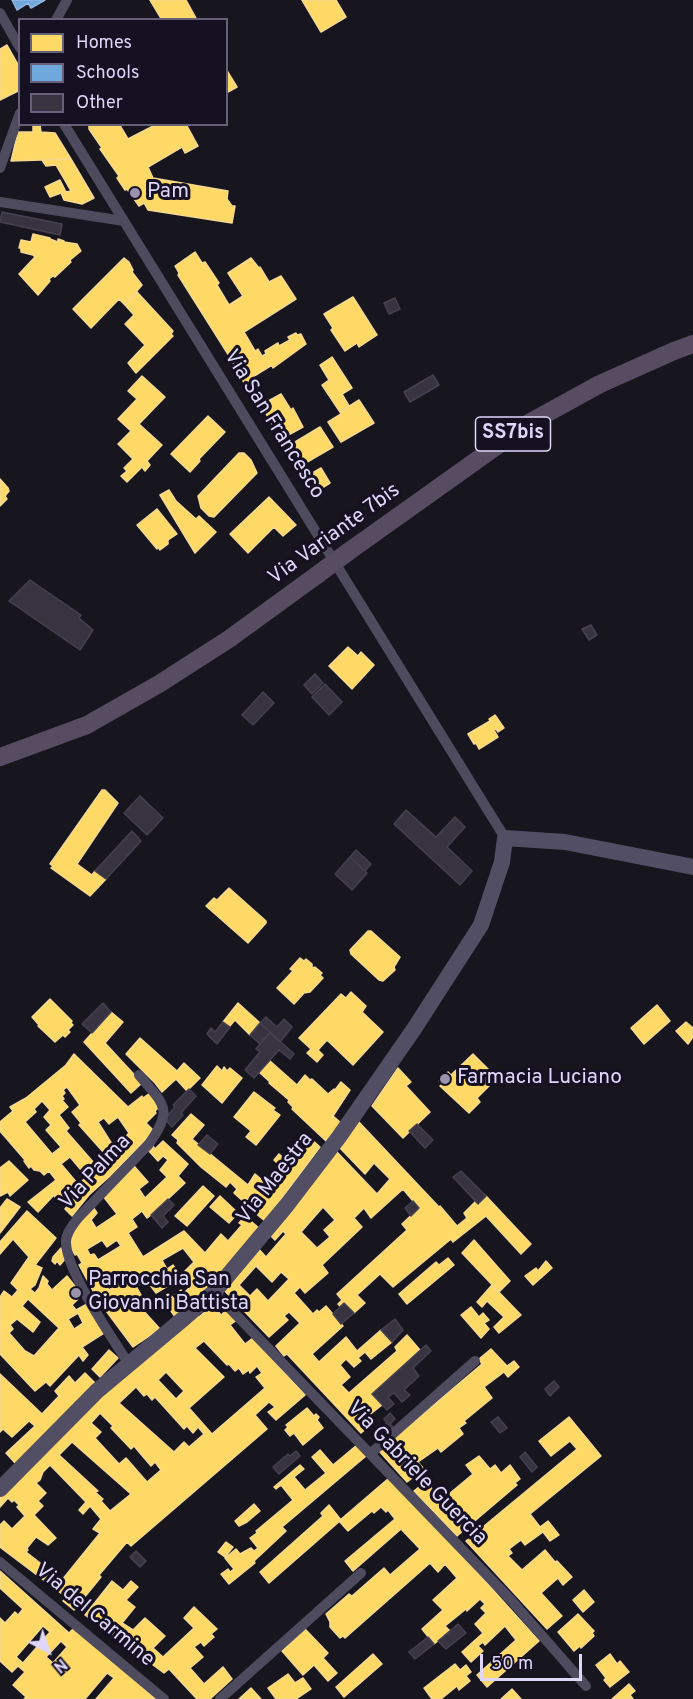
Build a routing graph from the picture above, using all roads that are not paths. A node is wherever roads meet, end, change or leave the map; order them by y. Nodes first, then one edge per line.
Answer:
1 (67, 0) edge
2 (0, 13) edge
3 (57, 18) edge
4 (3, 27) edge
5 (18, 46) edge
6 (18, 118) edge
7 (65, 126) edge
8 (0, 168) edge
9 (0, 202) edge
10 (124, 221) junction
11 (693, 344) edge
12 (0, 757) edge
13 (505, 838) junction
14 (693, 867) edge
15 (139, 1075) dead end
16 (214, 1292) junction
17 (475, 1361) dead end
18 (129, 1364) junction
19 (370, 1454) junction
20 (0, 1489) edge
21 (0, 1562) edge
22 (361, 1573) dead end
23 (586, 1686) dead end
24 (164, 1699) edge
25 (220, 1699) edge

1 - 3 street
2 - 4 street
4 - 5 street
6 - 8 street
7 - 10 street, Via San Francesco
9 - 10 street
10 - 13 street, Via San Francesco
11 - 12 main road, Via Variante 7bis / SS7bis, bridge
13 - 14 street
13 - 16 street, Via Maestra
15 - 18 street, Via Palma
16 - 18 street, Via Maestra
16 - 19 street, Via Gabriele Guercia
17 - 19 street
18 - 20 street, Via Maestra
19 - 23 street, Via Gabriele Guercia
21 - 24 street, Via del Carmine
22 - 25 street

